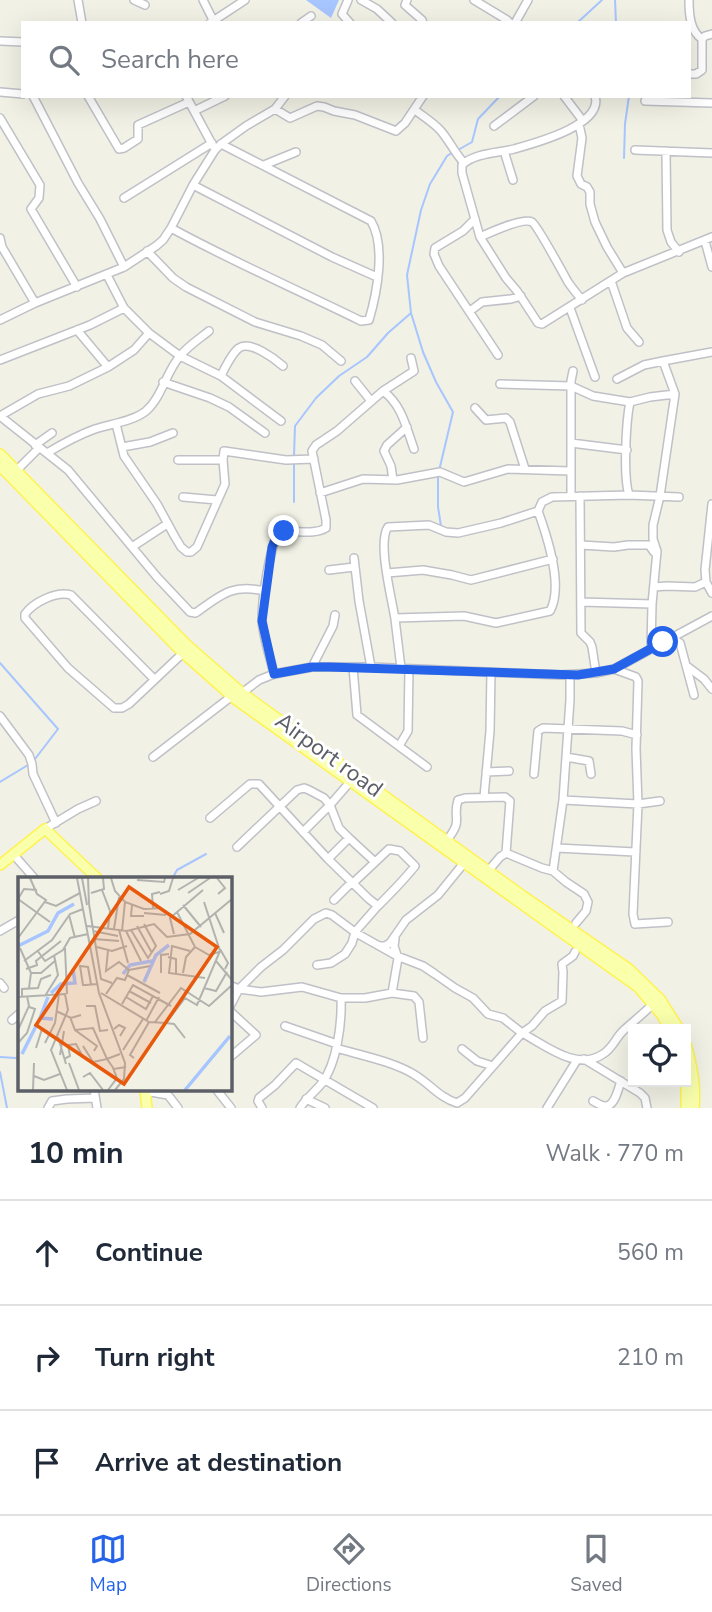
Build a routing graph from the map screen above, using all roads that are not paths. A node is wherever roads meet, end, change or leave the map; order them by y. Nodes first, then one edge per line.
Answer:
1 (78, 0) edge
2 (134, 0) edge
3 (203, 0) edge
4 (245, 0) edge
5 (348, 0) edge
6 (361, 0) edge
7 (407, 0) edge
8 (474, 0) edge
9 (528, 0) edge
10 (690, 0) edge
11 (145, 5) dead end
12 (311, 16) dead end
13 (82, 21) edge
14 (212, 21) edge
15 (214, 21) edge
16 (304, 21) edge
17 (348, 21) edge
18 (390, 21) edge
19 (422, 21) edge
20 (509, 21) edge
21 (513, 21) edge
22 (690, 21) edge
23 (692, 34) edge
24 (712, 34) edge
25 (702, 39) junction
26 (0, 41) edge
27 (21, 42) edge
28 (691, 74) edge
29 (0, 92) edge
30 (21, 94) edge
31 (34, 98) edge
32 (89, 98) edge
33 (221, 98) edge
34 (284, 98) edge
35 (422, 98) edge
36 (531, 98) edge
37 (565, 98) edge
38 (596, 98) edge
39 (187, 99) edge
40 (645, 101) dead end
41 (712, 103) edge
42 (275, 110) junction
43 (415, 110) junction
44 (194, 111) junction
45 (0, 118) edge
46 (581, 123) junction
47 (495, 125) dead end
48 (216, 145) junction
49 (635, 150) dead end
50 (666, 150) junction
51 (504, 151) junction
52 (296, 152) dead end
53 (712, 153) edge
54 (464, 163) junction
55 (264, 165) junction
56 (513, 180) dead end
57 (193, 185) junction
58 (124, 198) dead end
59 (475, 219) junction
60 (171, 228) junction
61 (480, 237) junction
62 (0, 238) edge
63 (708, 239) edge
64 (147, 251) junction
65 (679, 251) junction
66 (124, 267) junction
67 (712, 267) edge
68 (623, 273) junction
69 (107, 275) junction
70 (377, 277) junction
71 (611, 281) junction
72 (77, 286) junction
73 (521, 296) junction
74 (582, 300) junction
75 (35, 303) junction
76 (570, 307) junction
77 (124, 308) junction
78 (470, 311) junction
79 (0, 320) edge
80 (77, 330) junction
81 (209, 331) dead end
82 (149, 333) junction
83 (639, 342) dead end
84 (712, 352) edge
85 (498, 355) dead end
86 (180, 356) junction
87 (411, 358) dead end
88 (0, 360) edge
89 (341, 361) dead end
90 (663, 361) junction
91 (283, 366) dead end
92 (108, 367) junction
93 (573, 371) dead end
94 (221, 376) junction
95 (595, 377) dead end
96 (617, 379) dead end
97 (355, 381) dead end
98 (163, 382) junction
99 (500, 384) dead end
100 (571, 386) junction
101 (383, 391) junction
102 (675, 394) junction
103 (371, 401) junction
104 (630, 402) junction
105 (475, 408) dead end
106 (0, 416) edge
107 (281, 421) dead end
108 (116, 424) junction
109 (407, 427) junction
110 (52, 433) dead end
111 (173, 433) dead end
112 (265, 433) dead end
113 (571, 443) junction
114 (37, 446) junction
115 (122, 447) junction
116 (414, 449) dead end
117 (627, 450) junction
118 (47, 453) junction
119 (0, 454) edge
120 (314, 459) junction
121 (178, 460) dead end
122 (223, 460) junction
123 (0, 466) edge
124 (525, 469) junction
125 (17, 470) junction
126 (570, 471) junction
127 (393, 480) junction
128 (320, 493) junction
129 (629, 495) junction
130 (570, 496) junction
131 (580, 496) junction
132 (660, 496) junction
133 (183, 497) dead end
134 (679, 497) dead end
135 (217, 500) junction
136 (712, 504) edge
137 (538, 511) junction
138 (167, 524) junction
139 (582, 545) junction
140 (132, 547) junction
141 (86, 548) junction
142 (657, 555) junction
143 (354, 558) dead end
144 (553, 559) junction
145 (354, 567) junction
146 (329, 570) dead end
147 (387, 573) junction
148 (706, 582) junction
149 (654, 587) junction
150 (265, 591) junction
151 (712, 593) edge
152 (581, 602) junction
153 (652, 604) junction
154 (335, 615) dead end
155 (712, 617) edge
156 (395, 618) junction
157 (653, 635) junction
158 (673, 638) junction
159 (663, 642) junction
160 (651, 649) junction
161 (183, 653) junction
162 (312, 667) junction
163 (354, 667) junction
164 (371, 667) junction
165 (687, 667) junction
166 (405, 668) junction
167 (614, 669) junction
168 (491, 673) junction
169 (596, 673) junction
170 (274, 674) junction
171 (570, 675) junction
172 (154, 679) junction
173 (712, 689) edge
174 (237, 694) junction
175 (694, 695) dead end
176 (0, 716) edge
177 (569, 729) junction
178 (637, 734) junction
179 (399, 746) junction
180 (311, 748) junction
181 (153, 757) dead end
182 (566, 757) junction
183 (427, 767) dead end
184 (509, 771) dead end
185 (486, 772) junction
186 (534, 774) dead end
187 (591, 774) dead end
188 (350, 782) junction
189 (484, 797) junction
190 (563, 800) junction
191 (96, 801) dead end
192 (660, 801) dead end
193 (638, 804) junction
194 (330, 805) junction
195 (279, 807) junction
196 (210, 818) dead end
197 (55, 823) junction
198 (45, 829) junction
199 (303, 832) junction
200 (349, 838) junction
201 (447, 840) junction
202 (237, 847) dead end
203 (557, 848) junction
204 (635, 852) junction
205 (506, 853) junction
206 (13, 854) junction
207 (328, 859) junction
208 (375, 862) junction
209 (464, 863) junction
210 (0, 865) edge
211 (489, 870) junction
212 (553, 871) junction
213 (33, 877) edge
214 (96, 877) edge
215 (353, 882) junction
216 (508, 890) junction
217 (334, 901) dead end
218 (375, 904) junction
219 (18, 921) edge
220 (668, 922) dead end
221 (576, 923) dead end
222 (0, 932) edge
223 (355, 932) junction
224 (395, 934) junction
225 (380, 946) junction
226 (575, 951) dead end
227 (397, 956) junction
228 (317, 965) dead end
229 (231, 986) edge
230 (239, 989) junction
231 (392, 993) junction
232 (341, 998) junction
233 (231, 1004) edge
234 (653, 1004) junction
235 (231, 1010) edge
236 (18, 1015) edge
237 (12, 1020) dead end
238 (667, 1024) edge
239 (676, 1024) edge
240 (285, 1026) dead end
241 (522, 1033) junction
242 (423, 1038) dead end
243 (336, 1046) junction
244 (462, 1049) dead end
245 (231, 1056) edge
246 (581, 1060) junction
247 (691, 1062) edge
248 (493, 1066) junction
249 (324, 1079) junction
250 (621, 1081) junction
251 (686, 1087) edge
252 (64, 1090) edge
253 (94, 1090) edge
254 (145, 1090) edge
255 (217, 1090) edge
256 (168, 1092) edge
257 (95, 1098) junction
258 (67, 1099) junction
259 (306, 1099) junction
260 (593, 1101) dead end
261 (48, 1108) edge
262 (97, 1108) edge
263 (147, 1108) edge
264 (178, 1108) edge
265 (230, 1108) edge
266 (262, 1108) edge
267 (300, 1108) edge
268 (325, 1108) edge
269 (373, 1108) edge
270 (547, 1108) edge
271 (647, 1108) edge
272 (686, 1108) edge
273 (694, 1108) edge

1 - 13 street
2 - 11 street
3 - 14 street
4 - 15 street
5 - 17 street
6 - 18 street
7 - 19 street
8 - 20 street
9 - 21 street
10 - 22 street
12 - 16 street
23 - 25 street
24 - 25 street
25 - 28 street
26 - 27 street
29 - 30 street
31 - 66 street
32 - 39 street
33 - 44 street
34 - 42 street
35 - 43 street
36 - 47 street
37 - 46 street
38 - 46 street
39 - 44 street
40 - 41 street
42 - 43 street
42 - 48 street
43 - 54 street
44 - 48 street
45 - 72 street
46 - 51 street
46 - 68 street
48 - 55 street
48 - 57 street
48 - 58 street
49 - 50 street
50 - 53 street
50 - 65 street
51 - 54 street
51 - 56 street
52 - 55 street
54 - 59 street
55 - 70 street
57 - 60 street
57 - 70 street
59 - 61 street
59 - 78 street
60 - 64 street
60 - 70 street
61 - 73 street
61 - 74 street
62 - 75 street
63 - 65 street
63 - 67 street
64 - 66 street
64 - 89 street
65 - 68 street
66 - 69 street
68 - 71 street
69 - 72 street
69 - 77 street
71 - 74 street
71 - 83 street
72 - 75 street
73 - 76 street
73 - 78 street
74 - 76 street
75 - 79 street
76 - 95 street
77 - 80 street
77 - 82 street
78 - 85 street
80 - 88 street
80 - 92 street
81 - 86 street
82 - 86 street
82 - 92 street
84 - 90 street
86 - 94 street
86 - 98 street
87 - 101 street
90 - 96 street
90 - 102 street
91 - 94 street
92 - 106 street
93 - 100 street
94 - 107 street
97 - 103 street
98 - 108 street
98 - 112 street
99 - 100 street
100 - 104 street
100 - 113 street
101 - 103 street
101 - 109 street
102 - 104 street
102 - 132 street
103 - 120 street
104 - 117 street
105 - 124 street
106 - 114 street
108 - 115 street
108 - 118 street
109 - 116 street
109 - 127 street
110 - 114 street
111 - 115 street
113 - 117 street
113 - 126 street
114 - 118 street
114 - 125 street
115 - 138 street
117 - 129 street
118 - 140 street
119 - 125 main road, Airport road
120 - 122 street
120 - 128 street
121 - 122 street
122 - 135 street
123 - 141 main road, Airport road
124 - 126 street
124 - 127 street
125 - 141 main road, Airport road
126 - 130 street
127 - 128 street
128 - 150 street
129 - 131 street
129 - 132 street
130 - 131 street
130 - 137 street
131 - 139 street
132 - 134 street
132 - 142 street
133 - 135 street
135 - 138 street
136 - 148 street
137 - 144 street
137 - 147 street
138 - 140 street
139 - 142 street
139 - 152 street
140 - 150 street
141 - 161 main road, Airport road
141 - 174 main road, Airport road
142 - 149 street
143 - 145 street
144 - 147 street
144 - 156 street
145 - 146 street
145 - 164 street
147 - 156 street
148 - 149 street
148 - 151 street
149 - 153 street
150 - 170 street
152 - 153 street
152 - 169 street
153 - 157 street
154 - 162 street
155 - 158 street
156 - 166 street
157 - 159 street
157 - 160 street
158 - 159 street
158 - 165 street
159 - 160 street
160 - 167 street
161 - 172 street
161 - 174 main road, Airport road
162 - 163 street
162 - 170 street
163 - 164 street
163 - 179 street
164 - 166 street
165 - 173 street
165 - 175 street
166 - 168 street
166 - 179 street
167 - 169 street
167 - 178 street
168 - 171 street
168 - 185 street
169 - 171 street
170 - 174 street
171 - 177 street
172 - 172 street
174 - 180 main road, Airport road
174 - 181 street
176 - 197 street
177 - 178 street
177 - 182 street
177 - 186 street
178 - 193 street
179 - 183 street
180 - 188 main road, Airport road
180 - 201 main road, Airport road
182 - 187 street
182 - 190 street
184 - 185 street
185 - 189 street
188 - 194 street
188 - 209 main road, Airport road
189 - 201 street
189 - 205 street
190 - 193 street
190 - 203 street
191 - 197 street
192 - 193 street
193 - 204 street
194 - 195 street
194 - 199 street
194 - 200 street
195 - 196 street
195 - 199 street
195 - 202 street
197 - 198 street
198 - 206 main road
198 - 214 main road
199 - 207 street
200 - 207 street
200 - 208 street
201 - 211 main road, Airport road
203 - 204 street
203 - 212 street
204 - 220 street
205 - 211 street
205 - 212 street
206 - 210 main road
206 - 213 street
207 - 215 street
208 - 215 street
208 - 218 street
209 - 216 main road, Airport road
209 - 224 street
211 - 216 main road, Airport road
212 - 221 street
215 - 217 street
215 - 218 street
216 - 234 main road, Airport road
216 - 239 main road, Airport road
218 - 223 street
219 - 222 street
223 - 225 street
223 - 228 street
223 - 230 street
224 - 225 street
224 - 227 street
225 - 227 street
226 - 241 street
227 - 231 street
227 - 241 street
229 - 230 street
230 - 232 street
230 - 233 street
231 - 232 street
231 - 242 street
232 - 243 street
234 - 238 main road, Airport road
234 - 246 street
235 - 245 street
236 - 237 street
240 - 243 street
241 - 246 street
241 - 248 street
243 - 248 street
243 - 249 street
244 - 248 street
246 - 250 street
246 - 270 street
247 - 273 main road
249 - 259 street
249 - 266 street
249 - 269 street
250 - 260 street
250 - 271 street
251 - 272 main road
252 - 258 street
253 - 257 street
254 - 256 street
254 - 263 main road
255 - 265 street
256 - 264 street
257 - 258 street
257 - 262 street
258 - 261 street
259 - 267 street
259 - 268 street

